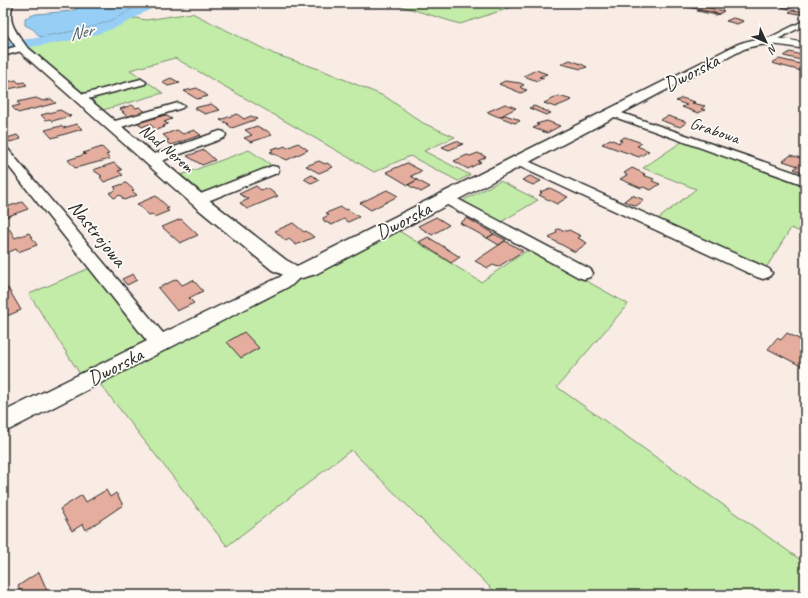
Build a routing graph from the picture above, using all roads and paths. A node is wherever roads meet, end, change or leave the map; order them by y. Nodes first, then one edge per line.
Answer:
1 (8, 3) edge
2 (3, 14) edge
3 (805, 22) edge
4 (769, 40) junction
5 (20, 46) junction
6 (805, 46) edge
7 (3, 53) edge
8 (141, 82) dead end
9 (80, 98) junction
10 (178, 106) dead end
11 (613, 113) junction
12 (112, 126) junction
13 (220, 135) dead end
14 (3, 151) edge
15 (151, 160) junction
16 (519, 161) junction
17 (272, 170) dead end
18 (805, 181) edge
19 (446, 198) junction
20 (198, 200) junction
21 (295, 273) junction
22 (763, 273) dead end
23 (584, 274) dead end
24 (160, 343) junction
25 (3, 423) edge

1 - 2 street
2 - 5 street, Nad Nerem
3 - 4 street, Dworska
4 - 6 street
4 - 11 street, Dworska
5 - 7 street
5 - 9 street, Nad Nerem
8 - 9 street
9 - 12 street, Nad Nerem
10 - 12 street
11 - 16 street, Dworska
11 - 18 street, Grabowa
12 - 15 street, Nad Nerem
13 - 15 street
14 - 24 street, Nastrojowa
15 - 20 street, Nad Nerem
16 - 19 street, Dworska
16 - 22 street
17 - 20 street
19 - 21 street, Dworska
19 - 23 street
20 - 21 street, Nad Nerem
21 - 24 street, Dworska
24 - 25 street, Dworska

